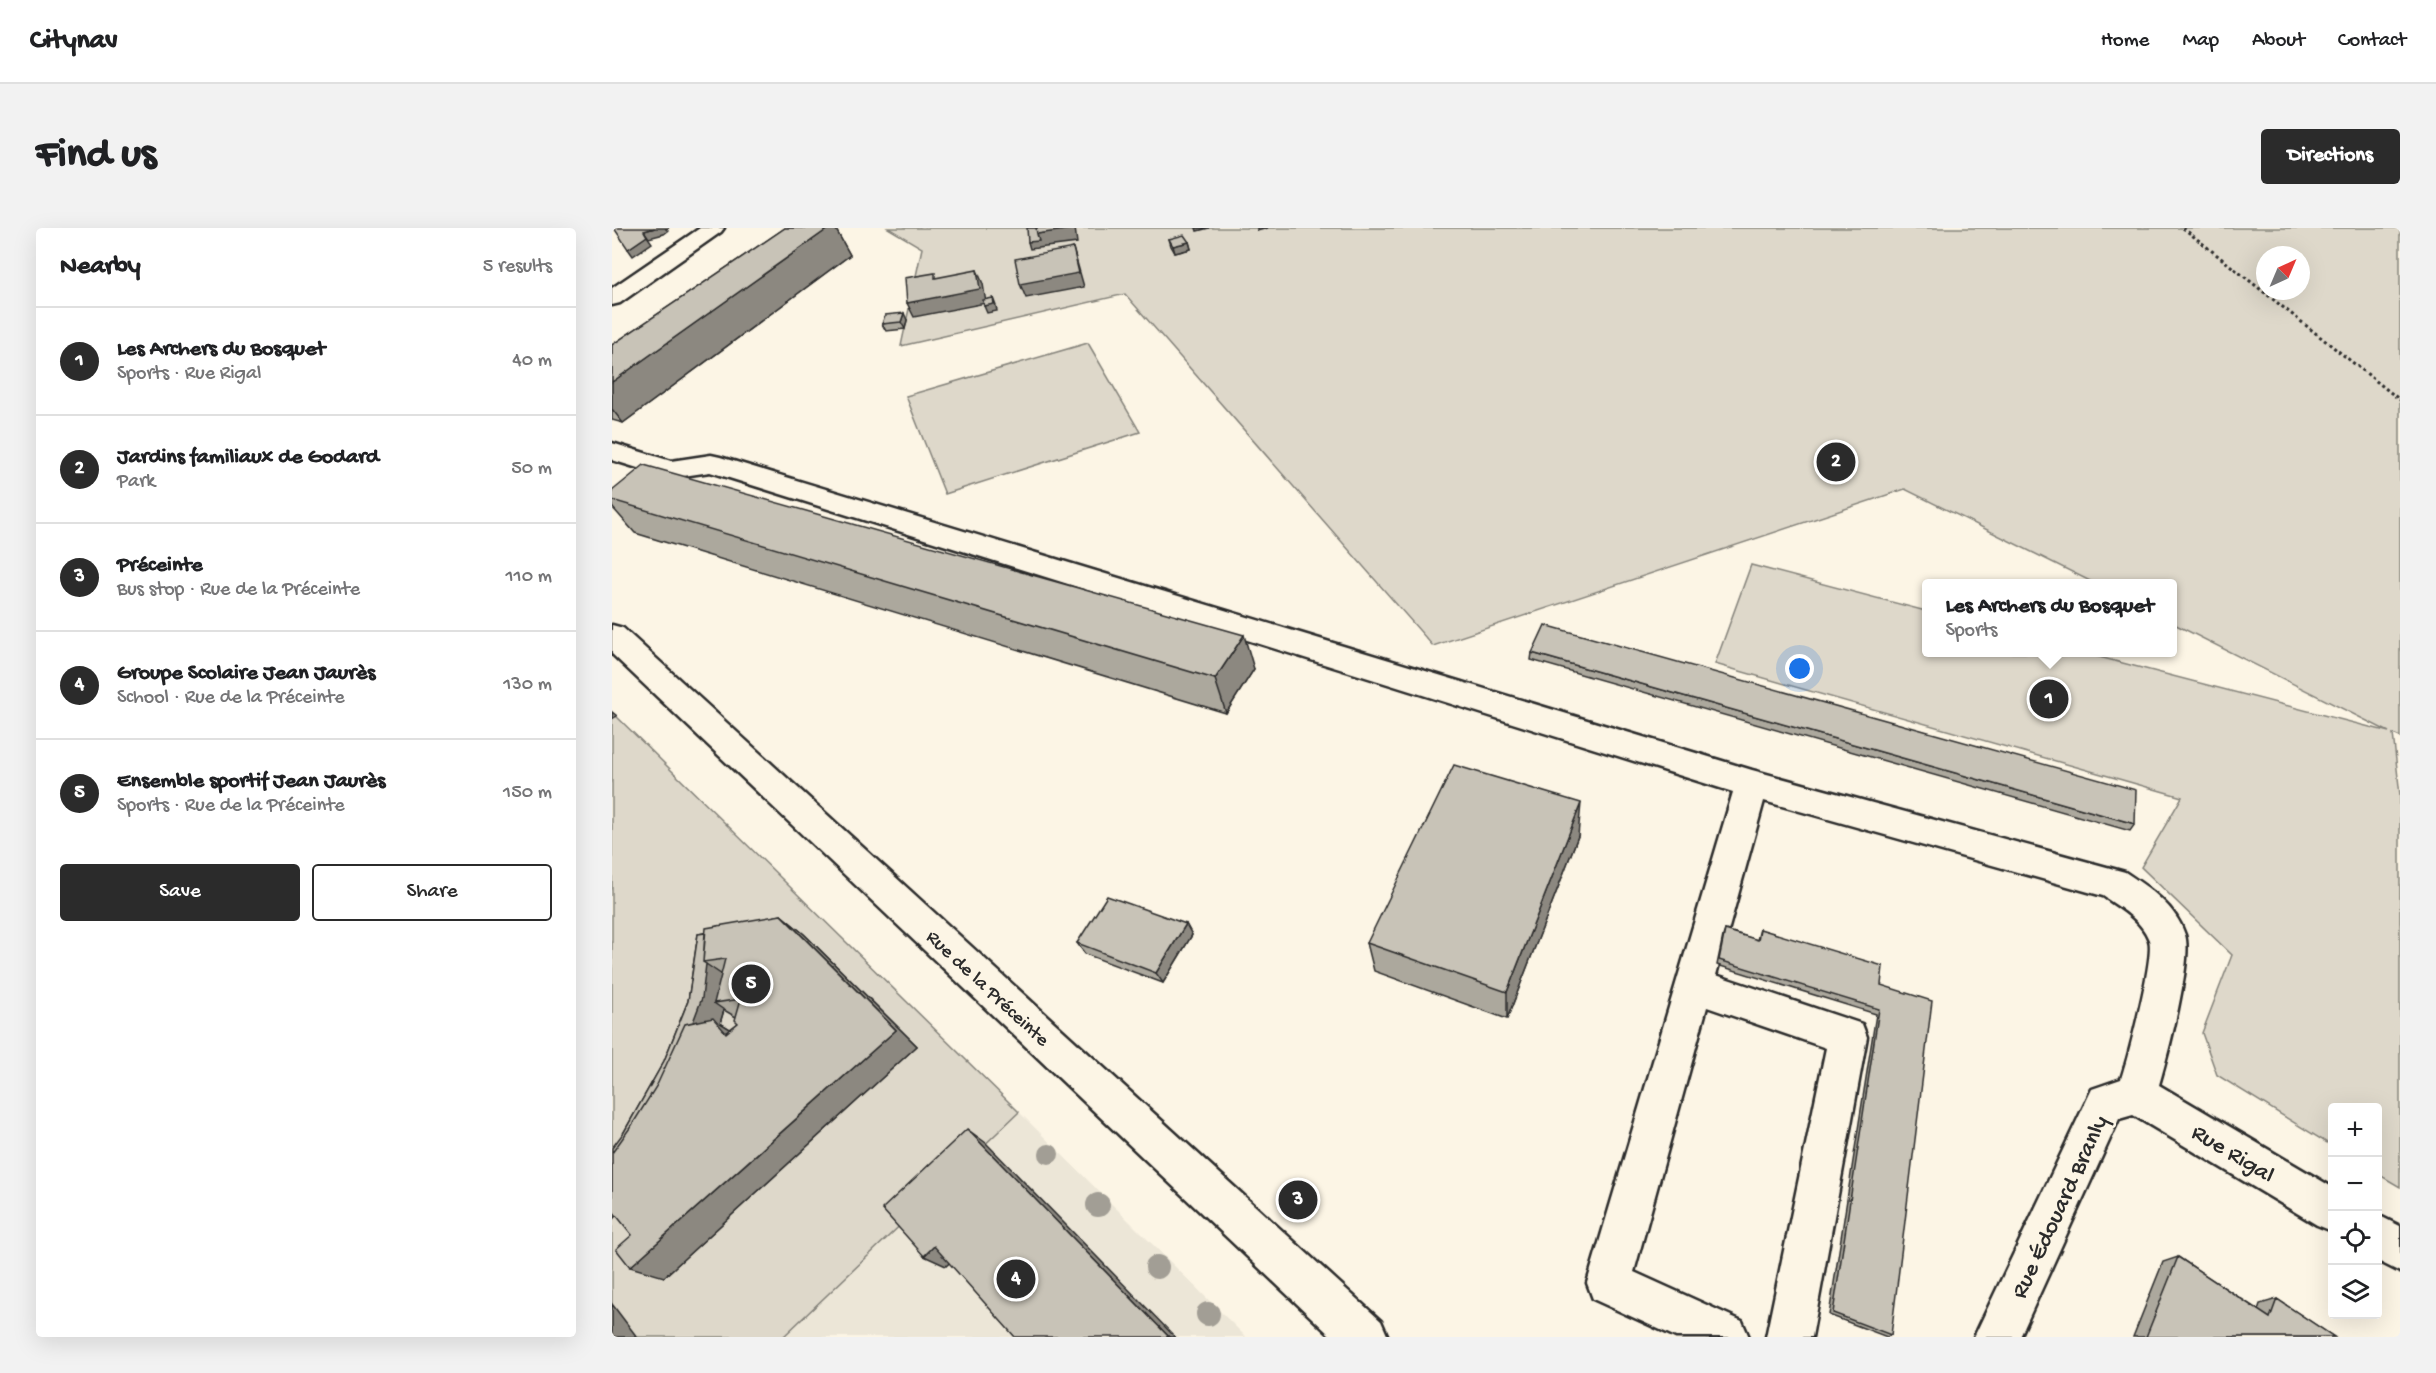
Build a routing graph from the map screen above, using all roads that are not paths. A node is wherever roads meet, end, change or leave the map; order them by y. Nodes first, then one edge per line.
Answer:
1 (714, 228) edge
2 (612, 298) edge
3 (612, 451) edge
4 (612, 636) edge
5 (1752, 784) junction
6 (1694, 985) junction
7 (2136, 1094) junction
8 (2328, 1208) edge
9 (2382, 1239) edge
10 (2400, 1250) edge
11 (1365, 1337) edge
12 (1726, 1337) edge
13 (1789, 1337) edge
14 (1997, 1337) edge

1 - 2 street
3 - 5 street
4 - 11 street, Rue de la Préceinte
5 - 6 street
5 - 7 street
6 - 12 street
6 - 13 street
7 - 8 street, Rue Rigal
7 - 14 street, Rue Édouard Branly
9 - 10 street

